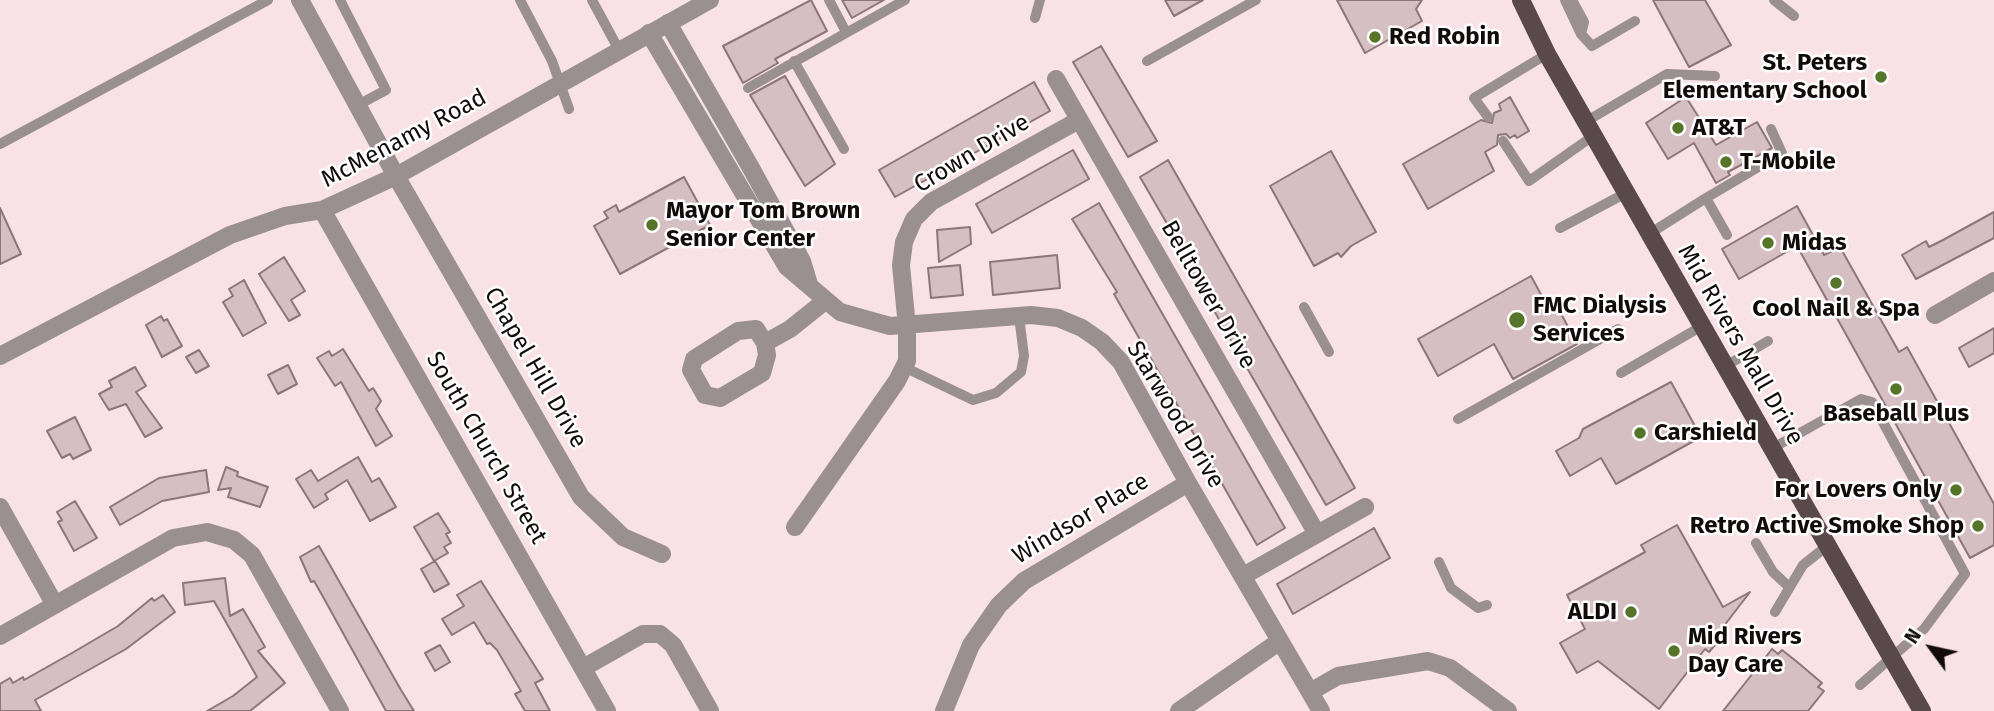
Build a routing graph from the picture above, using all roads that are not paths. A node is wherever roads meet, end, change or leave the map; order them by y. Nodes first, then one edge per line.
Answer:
1 (268, 0) edge
2 (300, 0) edge
3 (340, 0) edge
4 (520, 0) edge
5 (592, 0) edge
6 (710, 0) edge
7 (829, 0) edge
8 (905, 0) edge
9 (1040, 0) edge
10 (1256, 0) edge
11 (1521, 0) edge
12 (1565, 0) edge
13 (1572, 0) edge
14 (1774, 0) edge
15 (1794, 16) dead end
16 (1035, 18) dead end
17 (1635, 21) dead end
18 (668, 23) junction
19 (846, 32) junction
20 (649, 33) junction
21 (1581, 34) junction
22 (619, 50) junction
23 (1547, 54) junction
24 (794, 61) junction
25 (1147, 61) dead end
26 (1715, 76) dead end
27 (1056, 79) dead end
28 (560, 83) junction
29 (748, 88) dead end
30 (358, 105) junction
31 (569, 109) dead end
32 (1488, 117) dead end
33 (1079, 120) junction
34 (1589, 129) junction
35 (1772, 129) dead end
36 (1503, 141) dead end
37 (0, 144) edge
38 (844, 149) dead end
39 (396, 176) junction
40 (1626, 193) junction
41 (1706, 198) junction
42 (322, 210) junction
43 (1560, 228) dead end
44 (1649, 234) junction
45 (1727, 236) dead end
46 (1994, 282) edge
47 (809, 284) junction
48 (825, 301) junction
49 (1304, 307) dead end
50 (1935, 315) dead end
51 (1019, 316) junction
52 (1702, 326) junction
53 (907, 327) junction
54 (1618, 329) dead end
55 (1768, 341) dead end
56 (765, 343) junction
57 (1329, 352) dead end
58 (0, 356) edge
59 (904, 367) junction
60 (1724, 367) junction
61 (1621, 373) dead end
62 (1458, 419) dead end
63 (1771, 449) junction
64 (1188, 483) junction
65 (0, 507) edge
66 (1364, 507) dead end
67 (795, 527) dead end
68 (1317, 534) junction
69 (1756, 543) dead end
70 (1827, 546) junction
71 (662, 554) dead end
72 (1439, 562) dead end
73 (1243, 576) junction
74 (1788, 586) junction
75 (55, 605) junction
76 (1487, 605) dead end
77 (1775, 612) dead end
78 (0, 636) edge
79 (1280, 641) junction
80 (1891, 658) junction
81 (583, 668) junction
82 (1860, 685) dead end
83 (1310, 692) junction
84 (332, 708) edge
85 (607, 711) edge
86 (710, 711) edge
87 (944, 711) edge
88 (1179, 711) edge
89 (1321, 711) edge
90 (1508, 711) edge
91 (1922, 711) edge

1 - 37 lane
2 - 30 street, Chapel Hill Drive
3 - 30 lane
4 - 28 lane
5 - 22 lane
6 - 18 street, McMenamy Road
7 - 19 lane
8 - 19 lane
9 - 16 lane
10 - 25 lane
11 - 23 main road, Mid Rivers Mall Drive
12 - 21 lane
13 - 21 lane
14 - 15 lane
17 - 21 lane
18 - 20 street, McMenamy Road
18 - 47 street, Starwood Drive
19 - 24 lane
20 - 22 street, McMenamy Road
20 - 47 street, Starwood Drive
22 - 28 street, McMenamy Road
23 - 32 lane
23 - 34 main road, Mid Rivers Mall Drive
24 - 29 lane
24 - 38 lane
26 - 34 lane
27 - 33 street, Belltower Drive
28 - 31 lane
28 - 39 street, McMenamy Road
30 - 39 street, Chapel Hill Drive
33 - 53 street, Crown Drive
33 - 68 street, Belltower Drive
34 - 36 lane
34 - 40 main road, Mid Rivers Mall Drive
35 - 41 lane
39 - 42 street, McMenamy Road
39 - 71 street, Chapel Hill Drive
40 - 43 lane
40 - 44 main road, Mid Rivers Mall Drive
41 - 44 lane
41 - 45 lane
42 - 58 street, McMenamy Road
42 - 81 street, South Church Street
44 - 52 main road, Mid Rivers Mall Drive
46 - 50 street
47 - 48 street, Starwood Drive
48 - 53 street, Starwood Drive
48 - 56 street
49 - 57 lane
51 - 53 street, Starwood Drive
51 - 59 lane
51 - 64 street, Starwood Drive
52 - 60 main road, Mid Rivers Mall Drive
52 - 61 lane
53 - 59 street, Crown Drive
54 - 62 lane
55 - 60 lane
56 - 56 street
59 - 67 street
60 - 63 main road, Mid Rivers Mall Drive
63 - 70 main road, Mid Rivers Mall Drive
63 - 80 lane
64 - 73 street, Starwood Drive
64 - 87 street, Windsor Place
65 - 75 street
66 - 68 street
68 - 73 street
69 - 74 lane
70 - 74 lane
70 - 80 main road, Mid Rivers Mall Drive
72 - 76 lane
73 - 79 street, Starwood Drive
74 - 77 lane
75 - 78 street
75 - 84 street
79 - 83 street, Starwood Drive
79 - 88 street
80 - 82 lane
80 - 91 main road, Mid Rivers Mall Drive
81 - 85 street, South Church Street
81 - 86 street
83 - 89 street, Starwood Drive
83 - 90 street

